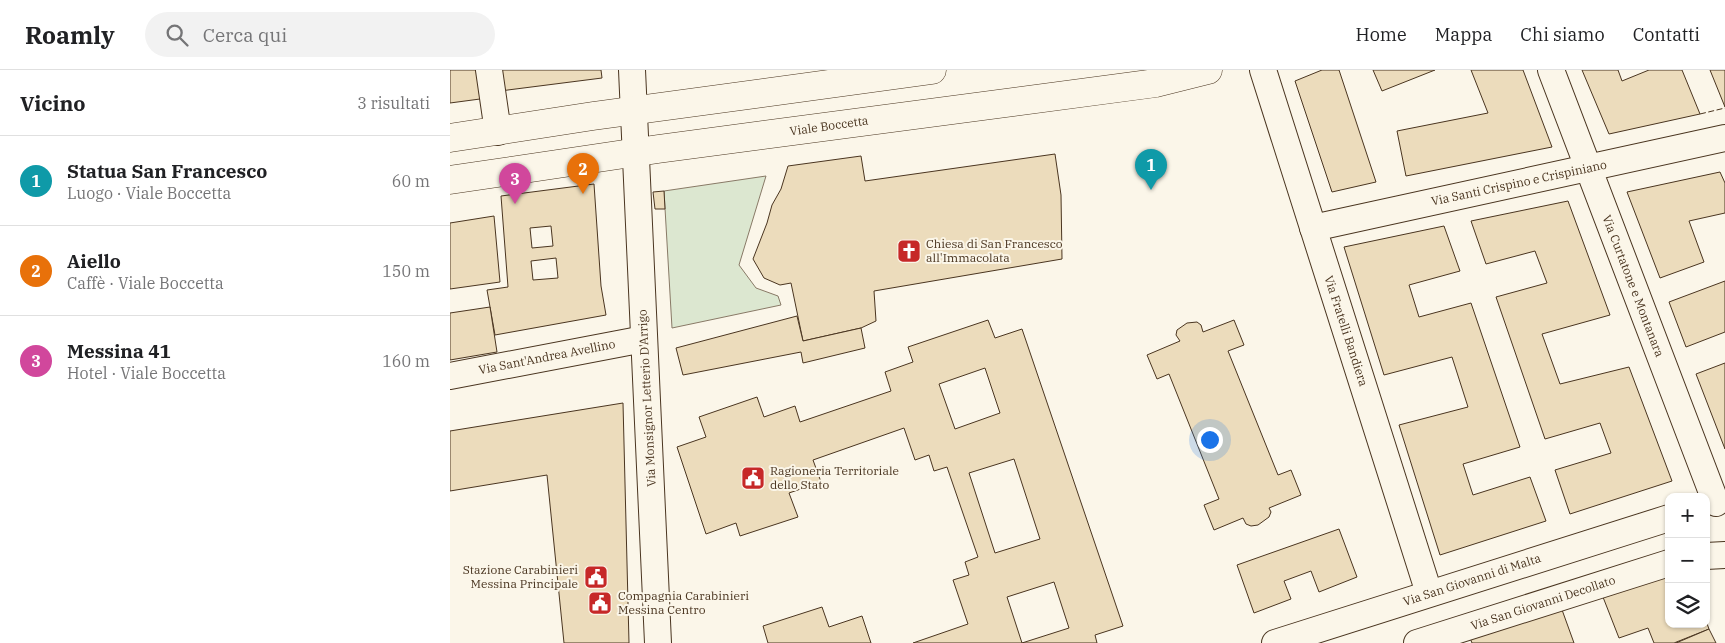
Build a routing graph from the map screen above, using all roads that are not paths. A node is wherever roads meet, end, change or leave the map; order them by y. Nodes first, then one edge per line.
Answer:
1 (489, 70) edge
2 (632, 70) edge
3 (932, 70) edge
4 (1208, 70) edge
5 (1263, 70) edge
6 (1551, 70) edge
7 (634, 110) junction
8 (498, 132) junction
9 (450, 138) edge
10 (1725, 138) edge
11 (635, 152) junction
12 (1588, 168) junction
13 (450, 180) edge
14 (1313, 228) junction
15 (644, 339) junction
16 (450, 376) edge
17 (1716, 503) edge
18 (1665, 519) edge
19 (1725, 555) edge
20 (1710, 556) edge
21 (1665, 564) edge
22 (1429, 593) junction
23 (1444, 639) edge
24 (658, 643) edge
25 (1275, 643) edge
26 (1416, 643) edge

1 - 8 street
2 - 7 street, Via Monsignor Letterio D'Arrigo
3 - 7 main road
4 - 11 main road, Viale Boccetta
5 - 14 street, Via Fratelli Bandiera
6 - 12 street, Via Curtatone e Montanara
7 - 8 main road
7 - 11 street, Via Monsignor Letterio D'Arrigo
8 - 9 main road
10 - 12 street, Via Santi Crispino e Crispiniano
11 - 13 main road, Viale Boccetta
11 - 15 street, Via Monsignor Letterio D'Arrigo
12 - 14 street, Via Santi Crispino e Crispiniano
12 - 17 street, Via Curtatone e Montanara
14 - 22 street, Via Fratelli Bandiera
15 - 16 street, Via Sant'Andrea Avellino
15 - 24 street, Via Monsignor Letterio D'Arrigo
18 - 22 street, Via San Giovanni di Malta
19 - 20 street
21 - 23 street, Via San Giovanni Decollato
22 - 25 street, Via San Giovanni di Malta
23 - 26 street, Via San Giovanni Decollato

